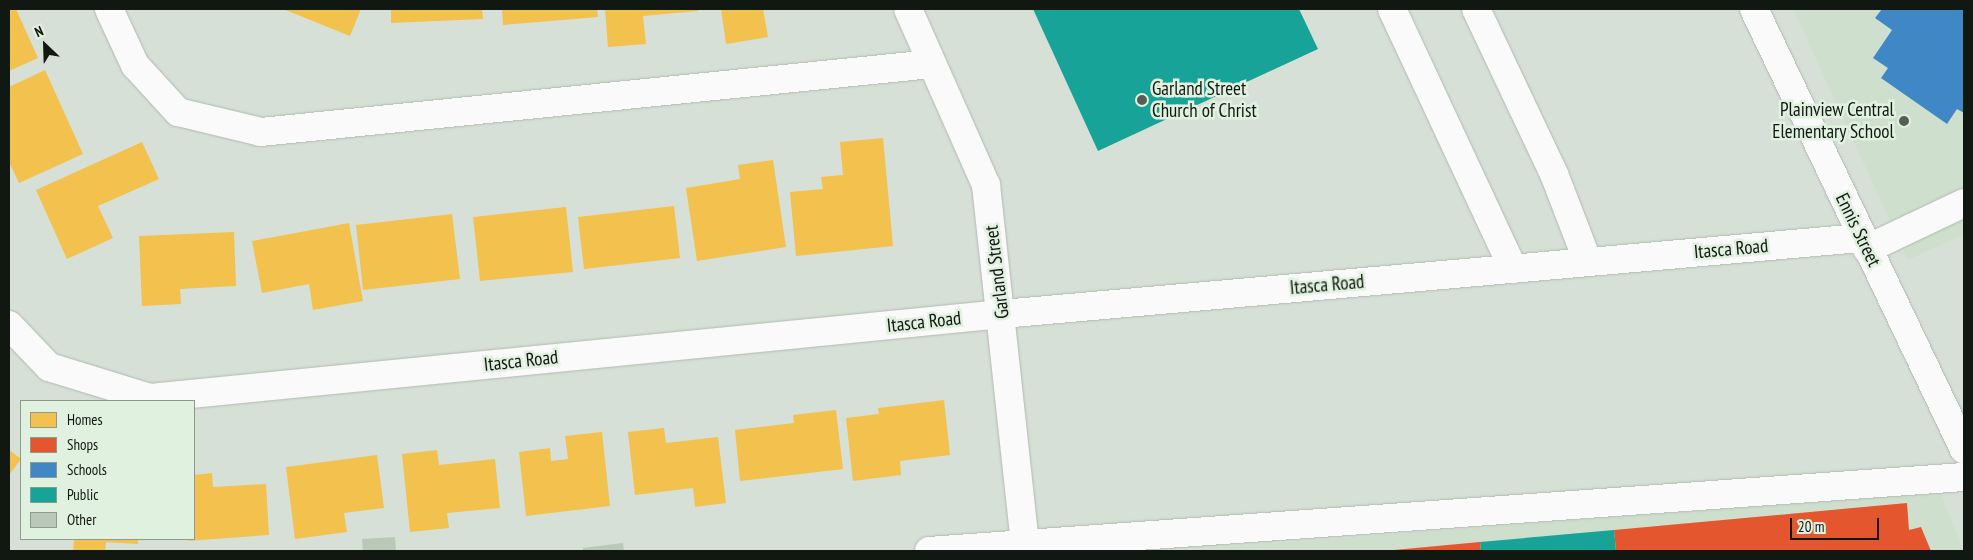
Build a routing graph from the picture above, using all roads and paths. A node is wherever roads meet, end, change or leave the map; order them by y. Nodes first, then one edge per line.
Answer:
1 (109, 9) edge
2 (908, 9) edge
3 (1392, 9) edge
4 (1476, 9) edge
5 (1754, 9) edge
6 (932, 64) junction
7 (1964, 203) edge
8 (1864, 243) junction
9 (1588, 262) junction
10 (1513, 268) junction
11 (1002, 314) junction
12 (9, 325) edge
13 (1964, 450) edge
14 (1964, 477) edge
15 (1026, 547) edge
16 (929, 551) edge

1 - 6 street
2 - 6 street, Garland Street
3 - 10 street
4 - 9 street
5 - 8 street, Ennis Street
6 - 11 street, Garland Street
7 - 8 street
8 - 9 street, Itasca Road
8 - 13 street, Ennis Street
9 - 10 street, Itasca Road
10 - 11 street, Itasca Road
11 - 12 street, Itasca Road
11 - 15 street, Garland Street
14 - 15 street
15 - 16 street

